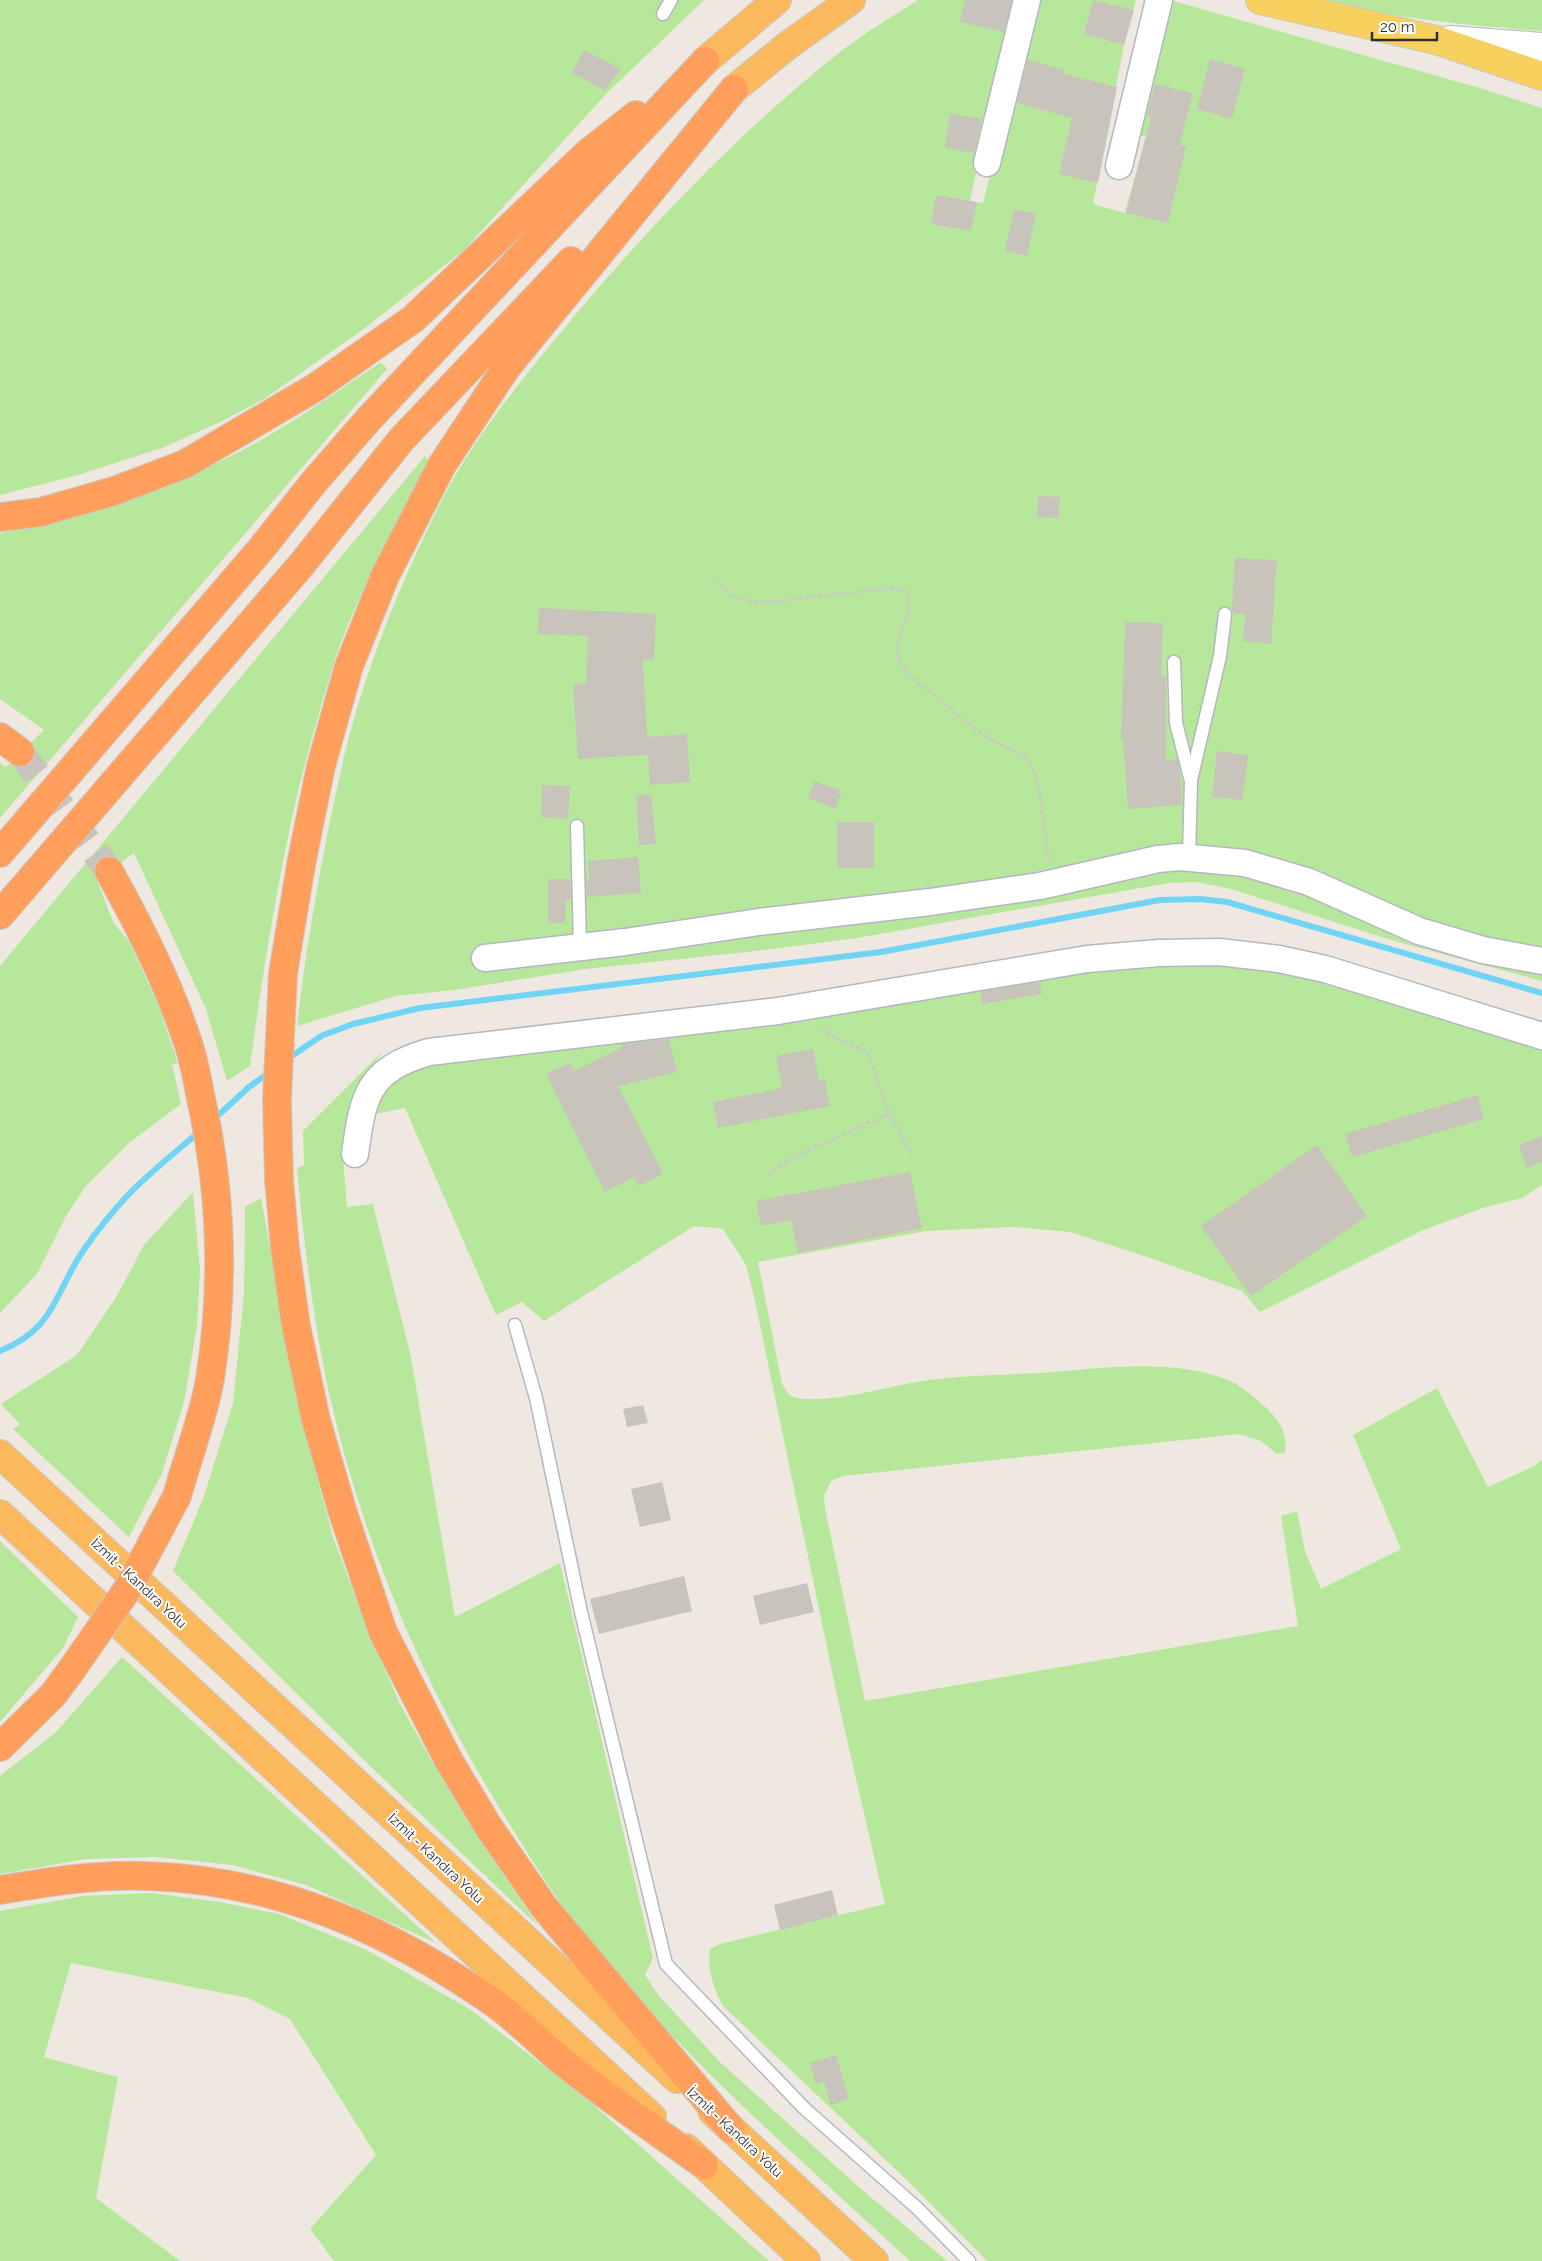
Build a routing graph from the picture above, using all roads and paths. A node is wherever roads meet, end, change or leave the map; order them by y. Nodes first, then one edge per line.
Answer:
1 (671, 0) edge
2 (777, 0) edge
3 (852, 0) edge
4 (1026, 0) edge
5 (1159, 0) edge
6 (1260, 0) edge
7 (662, 14) dead end
8 (1436, 40) junction
9 (1542, 47) edge
10 (705, 62) junction
11 (1542, 76) edge
12 (734, 90) junction
13 (987, 163) dead end
14 (1119, 166) dead end
15 (0, 517) edge
16 (716, 580) dead end
17 (1225, 614) dead end
18 (1174, 662) dead end
19 (1191, 780) junction
20 (577, 826) dead end
21 (0, 853) edge
22 (1189, 857) junction
23 (110, 871) tunnel mouth
24 (1054, 882) junction
25 (0, 915) edge
26 (580, 947) junction
27 (485, 958) dead end
28 (1542, 961) edge
29 (818, 1004) junction
30 (1542, 1036) edge
31 (889, 1114) junction
32 (355, 1154) dead end
33 (912, 1155) dead end
34 (768, 1174) dead end
35 (516, 1325) dead end
36 (0, 1454) edge
37 (0, 1514) edge
38 (0, 1747) edge
39 (0, 1890) edge
40 (730, 2128) junction
41 (704, 2165) junction
42 (806, 2261) edge
43 (874, 2261) edge
44 (969, 2261) edge

1 - 7 lane
2 - 10 highway
3 - 12 highway
4 - 13 street
5 - 14 street
6 - 8 main road
8 - 9 street
8 - 11 main road
10 - 15 highway
10 - 21 highway
12 - 25 highway
12 - 40 highway
16 - 24 path
17 - 19 lane
18 - 19 lane
19 - 22 lane
20 - 26 lane
22 - 24 street
22 - 28 street
23 - 38 highway, bridge
24 - 26 street
26 - 27 street
29 - 30 street
29 - 31 path
29 - 32 street
31 - 33 path
31 - 34 path
35 - 44 lane
36 - 40 highway, İzmit - Kandıra Yolu
37 - 41 highway
39 - 41 highway
40 - 43 highway, İzmit - Kandıra Yolu
41 - 42 highway

